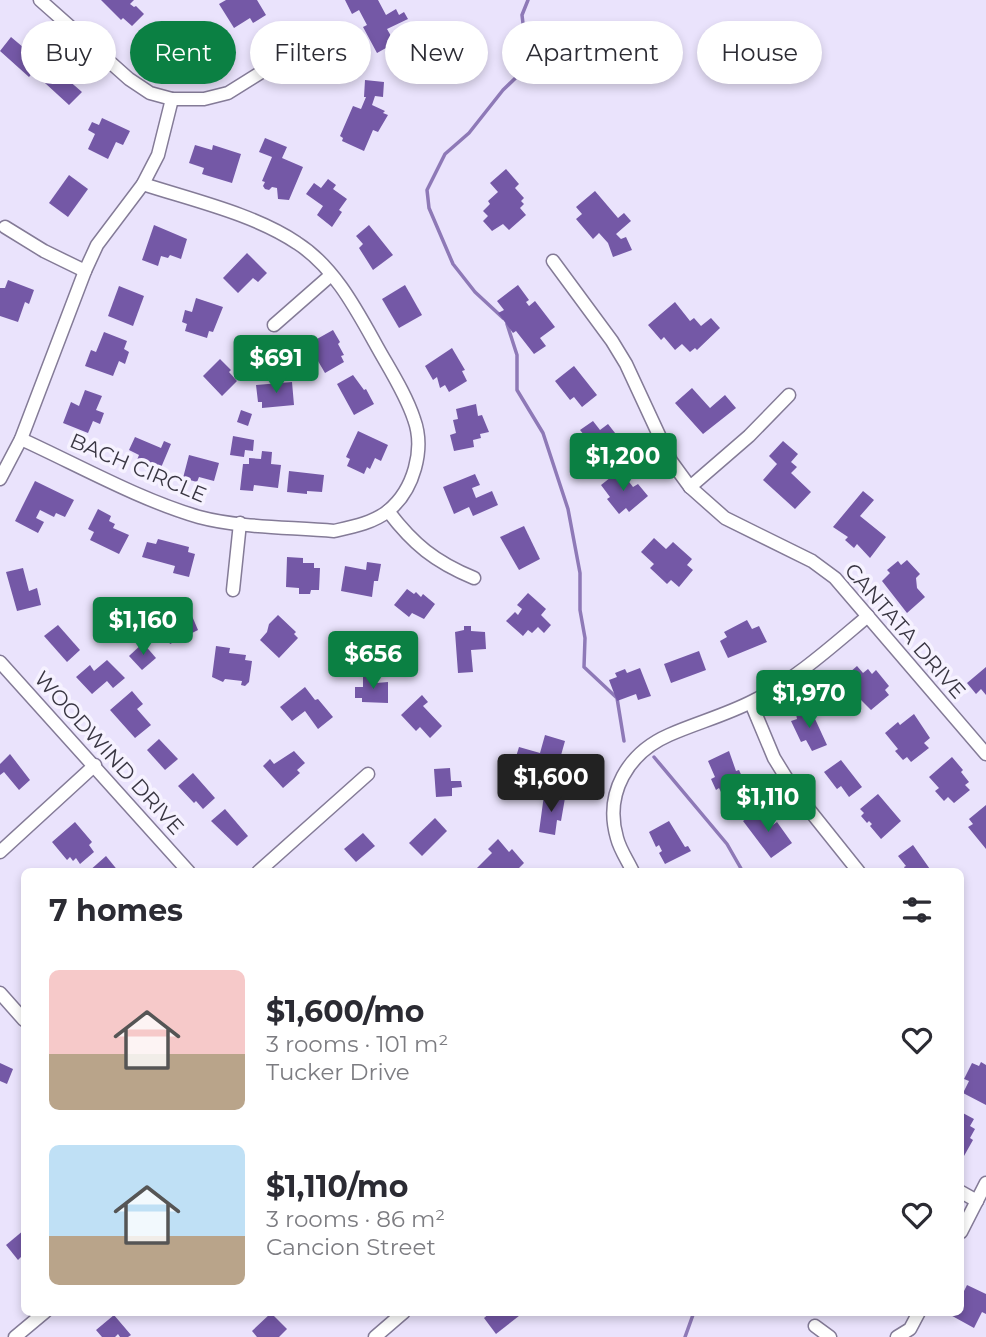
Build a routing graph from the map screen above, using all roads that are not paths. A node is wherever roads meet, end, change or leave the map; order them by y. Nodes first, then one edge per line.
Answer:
1 (40, 0) edge
2 (250, 79) edge
3 (172, 100) junction
4 (143, 184) junction
5 (5, 227) dead end
6 (553, 261) dead end
7 (86, 271) junction
8 (331, 275) junction
9 (274, 325) dead end
10 (789, 395) dead end
11 (21, 439) junction
12 (0, 479) edge
13 (690, 488) junction
14 (388, 511) junction
15 (240, 523) junction
16 (474, 578) dead end
17 (233, 590) dead end
18 (868, 616) junction
19 (0, 662) edge
20 (751, 703) junction
21 (986, 754) edge
22 (95, 765) junction
23 (368, 774) dead end
24 (0, 852) edge
25 (185, 868) edge
26 (262, 868) edge
27 (628, 868) edge
28 (856, 868) edge
29 (0, 993) edge
30 (21, 1017) edge
31 (986, 1183) edge
32 (964, 1194) edge
33 (977, 1200) junction
34 (964, 1226) edge
35 (40, 1316) edge
36 (399, 1316) edge
37 (917, 1316) edge
38 (815, 1326) dead end
39 (910, 1329) junction
40 (15, 1337) edge
41 (375, 1337) edge
42 (830, 1337) edge
43 (897, 1337) edge
44 (923, 1337) edge

1 - 3 street
2 - 3 street
3 - 4 street
4 - 7 street
4 - 8 street, BACH CIRCLE
5 - 7 street
6 - 13 street, CANTATA DRIVE
7 - 11 street
8 - 9 street
8 - 14 street, BACH CIRCLE
10 - 13 street
11 - 12 street
11 - 15 street, BACH CIRCLE
13 - 18 street, CANTATA DRIVE
14 - 15 street, BACH CIRCLE
14 - 16 street
15 - 17 street
18 - 20 street
18 - 21 street, CANTATA DRIVE
19 - 22 street, WOODWIND DRIVE
20 - 27 street
20 - 28 street
22 - 24 street
22 - 25 street, WOODWIND DRIVE
23 - 26 street
29 - 30 street
31 - 33 street
32 - 33 street
33 - 34 street
35 - 40 street
36 - 41 street
37 - 39 street
38 - 42 street
39 - 43 street
39 - 44 street

